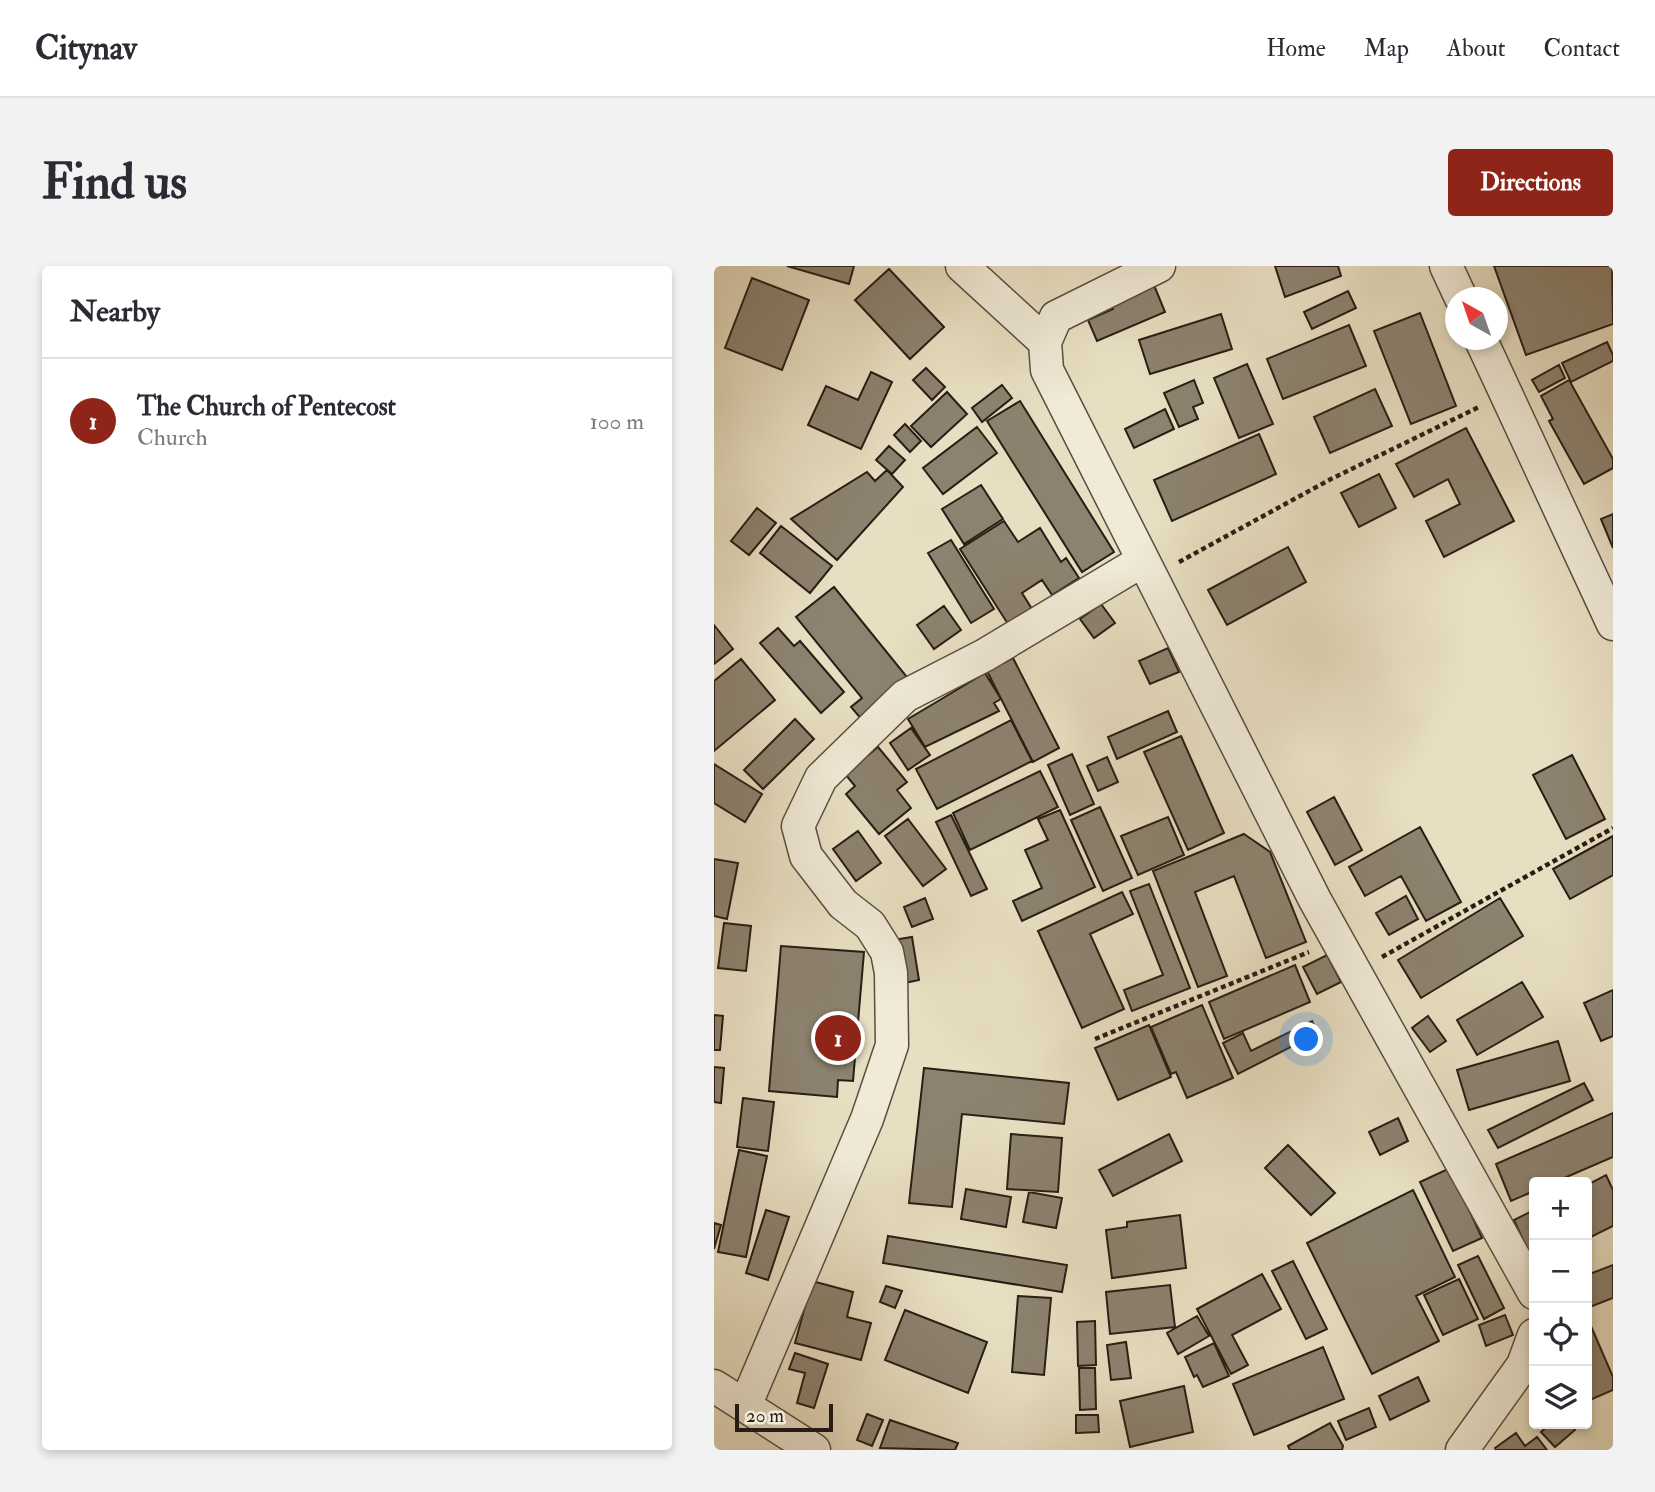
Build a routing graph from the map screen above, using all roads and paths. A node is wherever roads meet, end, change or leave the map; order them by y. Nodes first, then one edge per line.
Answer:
1 (962, 266) edge
2 (1159, 266) edge
3 (1446, 266) edge
4 (1456, 287) edge
5 (1045, 342) junction
6 (1486, 350) edge
7 (1507, 393) junction
8 (1147, 569) junction
9 (1613, 624) edge
10 (1613, 828) edge
11 (1338, 940) junction
12 (1357, 972) junction
13 (1095, 1038) dead end
14 (1529, 1284) edge
15 (1529, 1349) edge
16 (714, 1386) edge
17 (745, 1406) junction
18 (814, 1450) edge
19 (1462, 1450) edge

1 - 5 street
2 - 5 street
3 - 4 street
5 - 8 street
6 - 7 street
7 - 8 path
7 - 9 street
8 - 11 street
8 - 17 street
10 - 12 path
11 - 12 street
11 - 13 path
12 - 14 street
15 - 19 street
16 - 17 street
17 - 18 street

